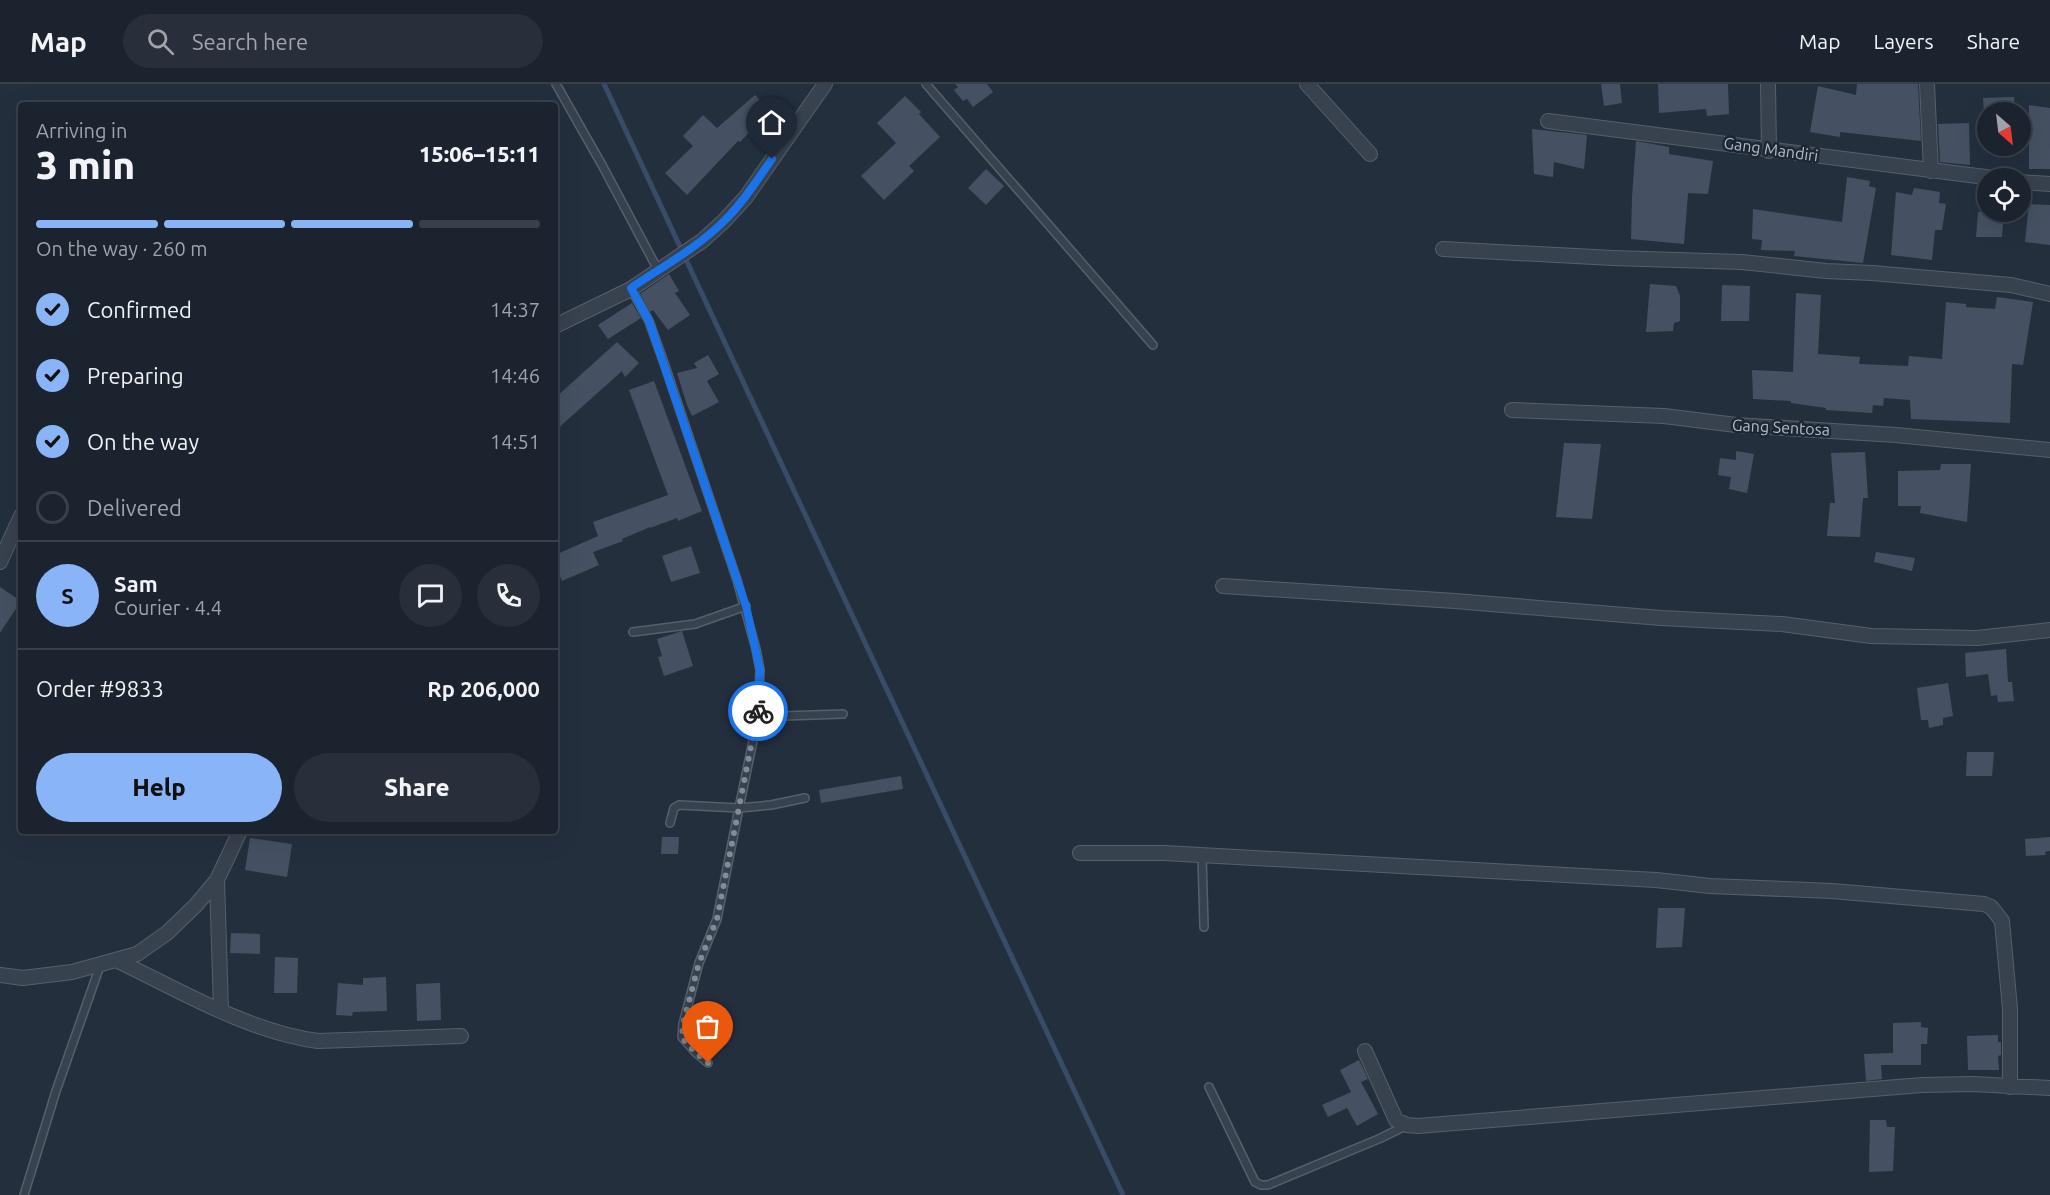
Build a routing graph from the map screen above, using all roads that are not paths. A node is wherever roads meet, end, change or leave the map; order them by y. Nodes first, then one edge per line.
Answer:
1 (556, 84) edge
2 (825, 84) edge
3 (926, 84) edge
4 (1307, 84) edge
5 (1768, 84) edge
6 (1927, 84) edge
7 (1548, 121) dead end
8 (1768, 151) junction
9 (1370, 154) dead end
10 (1931, 171) junction
11 (1977, 176) edge
12 (2031, 183) edge
13 (2050, 184) edge
14 (1443, 249) dead end
15 (660, 268) junction
16 (631, 288) junction
17 (2050, 294) edge
18 (558, 324) edge
19 (1153, 345) dead end
20 (1512, 410) dead end
21 (2050, 450) edge
22 (18, 523) edge
23 (0, 562) edge
24 (1223, 586) dead end
25 (746, 606) junction
26 (2050, 630) edge
27 (633, 632) dead end
28 (843, 714) dead end
29 (758, 717) junction
30 (805, 798) dead end
31 (739, 808) junction
32 (670, 823) dead end
33 (239, 834) edge
34 (1080, 853) dead end
35 (1202, 855) junction
36 (217, 880) junction
37 (1204, 927) dead end
38 (116, 960) junction
39 (100, 966) junction
40 (0, 975) edge
41 (23, 978) junction
42 (0, 981) edge
43 (221, 1010) junction
44 (461, 1036) dead end
45 (1365, 1052) dead end
46 (708, 1063) dead end
47 (1209, 1087) dead end
48 (2010, 1087) junction
49 (2050, 1088) edge
50 (1407, 1125) junction
51 (24, 1195) edge

1 - 15 lane
2 - 15 street
3 - 19 lane
4 - 9 street
5 - 8 street
6 - 10 street
7 - 8 street, Gang Mandiri
8 - 10 street, Gang Mandiri
10 - 11 street, Gang Mandiri
12 - 13 street
14 - 17 street
15 - 16 street
16 - 18 street
16 - 25 lane
20 - 21 street, Gang Sentosa
22 - 23 street
24 - 26 street
25 - 27 lane
25 - 29 lane
28 - 29 lane
29 - 31 lane
30 - 31 lane
31 - 32 lane
31 - 46 lane
33 - 36 street
34 - 35 street
35 - 37 lane
35 - 48 street
36 - 38 street
36 - 43 street
38 - 39 street
38 - 43 street
39 - 41 street
39 - 51 lane
40 - 41 street
41 - 42 lane
43 - 44 street
45 - 50 street
47 - 50 lane
48 - 49 street
48 - 50 street

